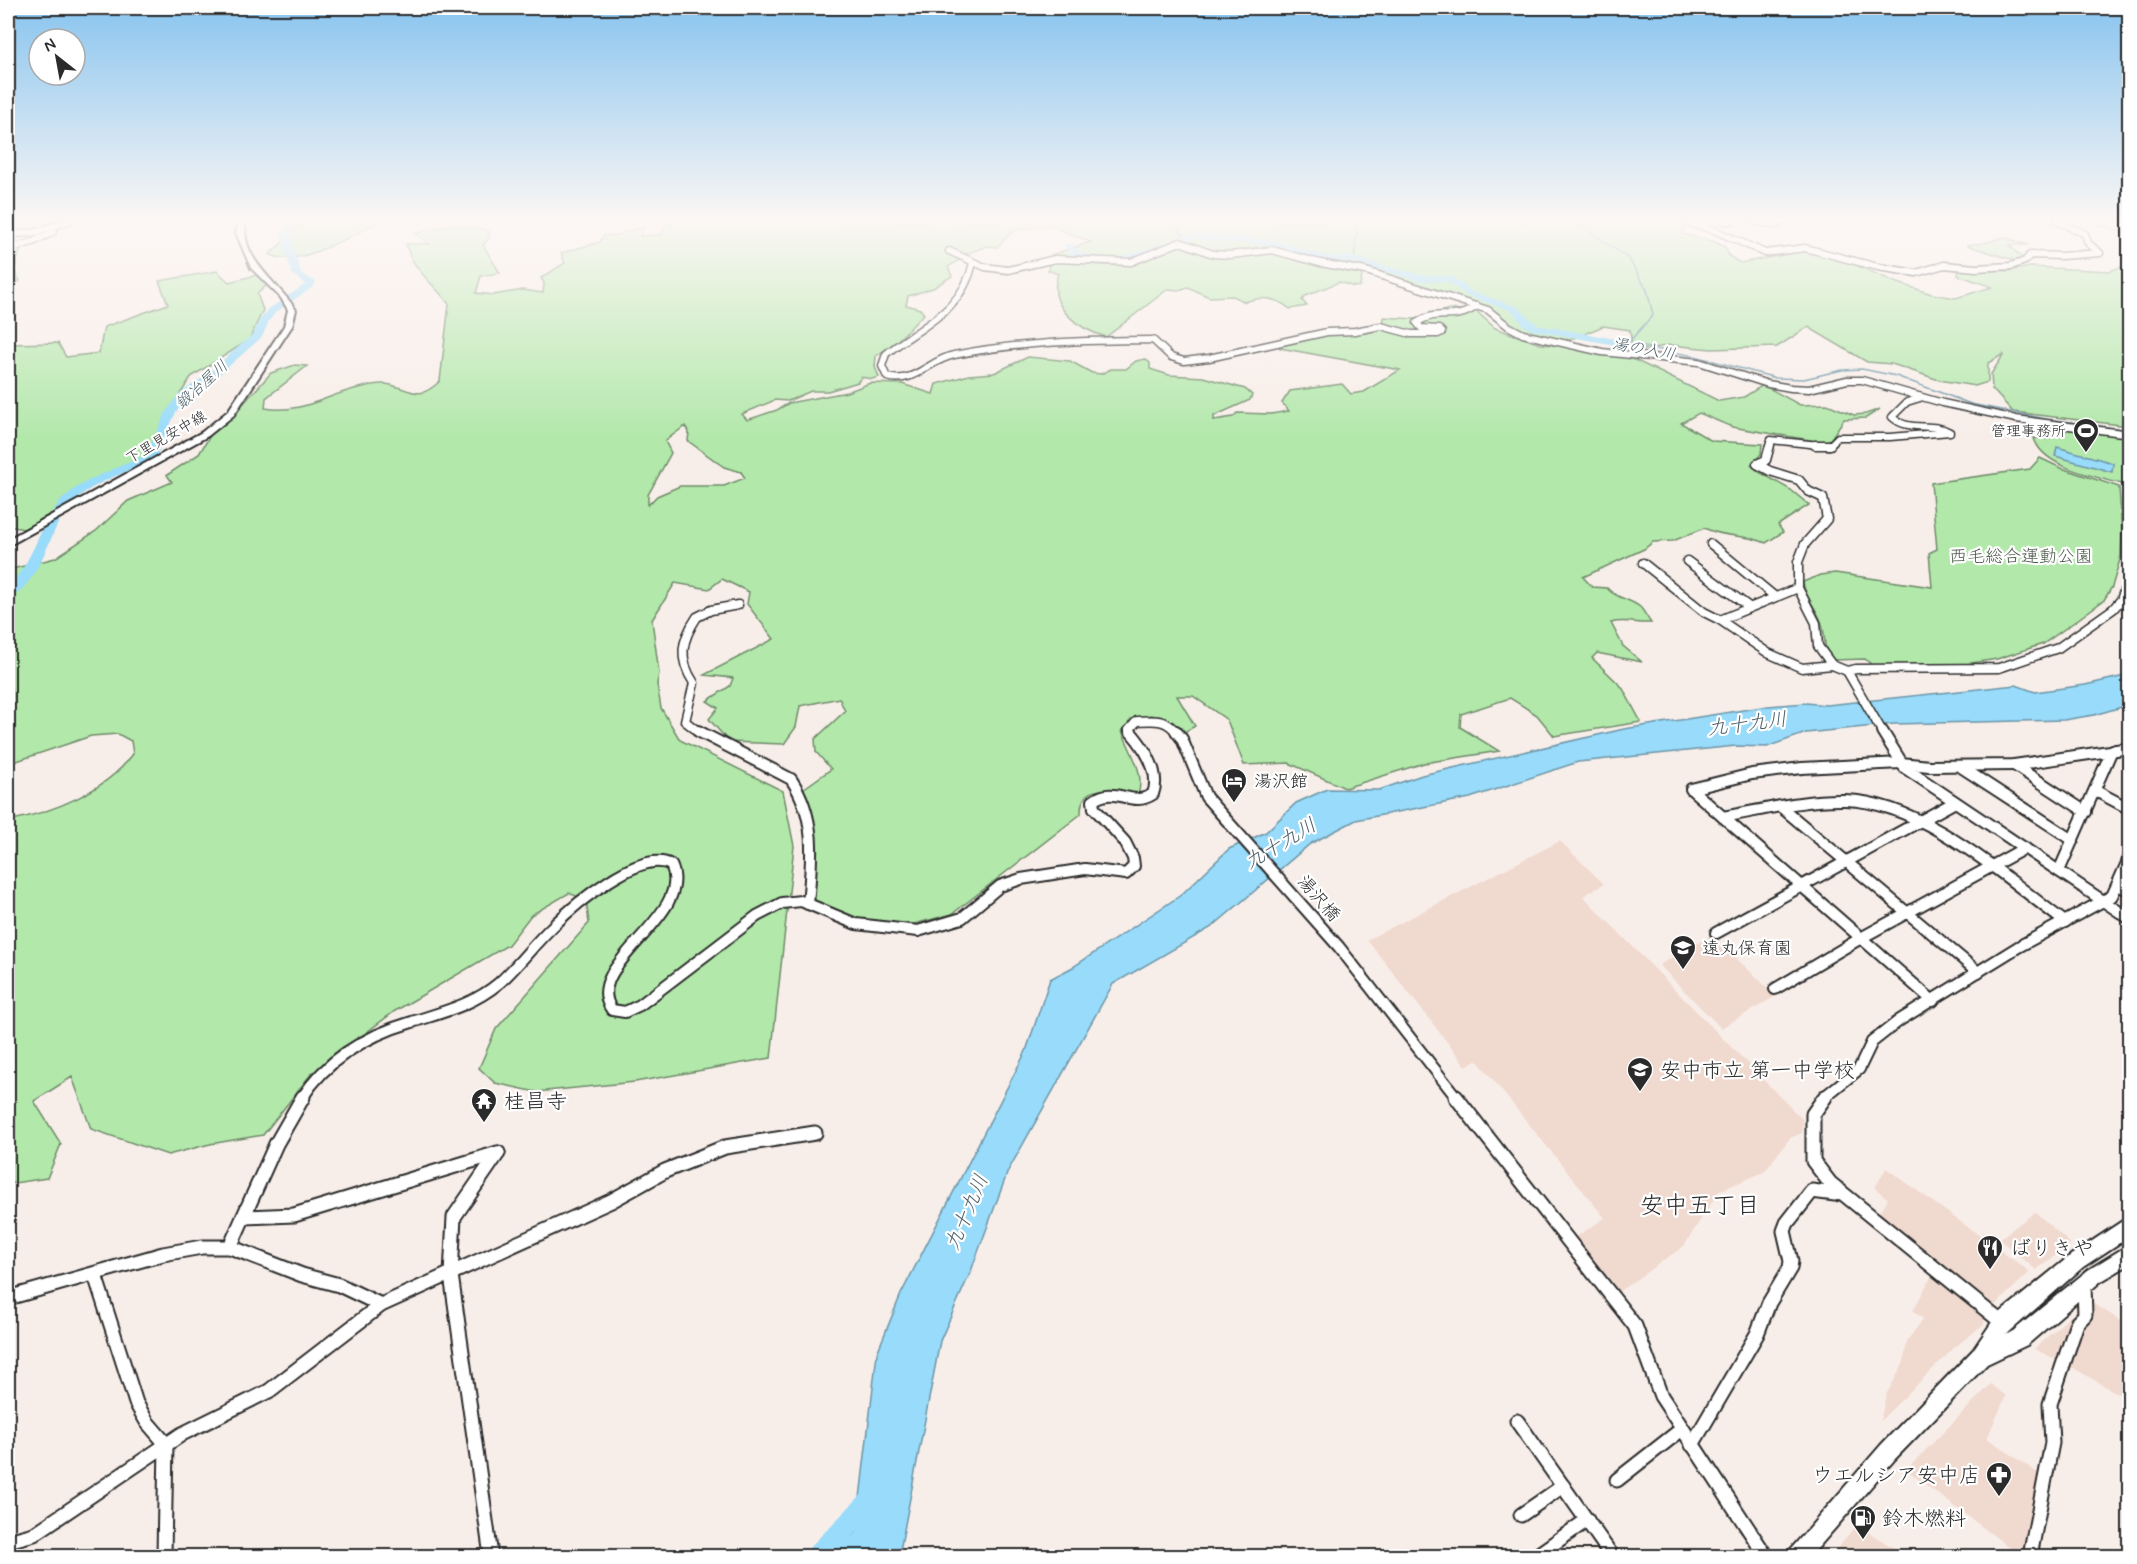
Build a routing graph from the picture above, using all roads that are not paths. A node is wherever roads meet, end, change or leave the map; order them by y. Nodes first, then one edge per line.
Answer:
1 (281, 294) edge
2 (961, 294) edge
3 (1440, 294) edge
4 (1478, 306) junction
5 (1923, 397) junction
6 (2130, 434) edge
7 (8, 543) edge
8 (1711, 544) dead end
9 (1687, 561) dead end
10 (1643, 563) dead end
11 (2130, 574) edge
12 (1798, 588) junction
13 (1774, 596) junction
14 (738, 605) dead end
15 (1749, 607) junction
16 (1720, 620) junction
17 (1832, 665) junction
18 (1848, 673) junction
19 (2130, 748) edge
20 (2112, 750) junction
21 (1900, 760) junction
22 (2014, 765) junction
23 (1961, 767) junction
24 (2096, 791) junction
25 (1955, 802) junction
26 (1781, 807) junction
27 (2130, 809) edge
28 (2086, 812) junction
29 (1723, 817) junction
30 (1921, 821) junction
31 (2073, 840) junction
32 (2025, 848) junction
33 (2130, 856) edge
34 (1848, 862) junction
35 (1990, 868) junction
36 (2059, 871) junction
37 (2118, 885) junction
38 (1803, 886) junction
39 (2130, 891) edge
40 (2103, 901) junction
41 (808, 904) junction
42 (1908, 912) junction
43 (2130, 919) edge
44 (2065, 922) junction
45 (1716, 933) dead end
46 (1862, 938) junction
47 (1978, 972) junction
48 (1775, 989) dead end
49 (1933, 1001) junction
50 (815, 1133) dead end
51 (1839, 1190) junction
52 (245, 1217) junction
53 (2130, 1225) edge
54 (230, 1246) junction
55 (2130, 1253) edge
56 (95, 1275) junction
57 (450, 1275) junction
58 (2084, 1285) junction
59 (8, 1298) edge
60 (381, 1305) junction
61 (2003, 1323) junction
62 (2020, 1338) junction
63 (1980, 1357) junction
64 (1517, 1420) dead end
65 (1682, 1429) junction
66 (166, 1444) junction
67 (1692, 1445) junction
68 (1617, 1480) dead end
69 (1563, 1486) junction
70 (1521, 1515) dead end
71 (1587, 1520) junction
72 (8, 1541) edge
73 (165, 1557) edge
74 (491, 1557) edge
75 (1536, 1557) edge
76 (1612, 1557) edge
77 (1766, 1557) edge
78 (1798, 1557) edge
79 (2030, 1557) edge

1 - 7 main road, 下里見安中線
2 - 4 street
3 - 4 street
4 - 5 street
5 - 6 street
5 - 12 street
8 - 13 street
9 - 15 street
10 - 16 street
11 - 18 street
12 - 13 street
12 - 17 street
13 - 15 street
14 - 41 street
15 - 16 street
16 - 17 street
17 - 18 street
18 - 21 street
19 - 20 street
20 - 22 street
20 - 24 street
21 - 23 street
21 - 25 street
21 - 29 street
22 - 23 street
22 - 28 street
23 - 31 street
24 - 27 street
24 - 28 street
25 - 30 street
25 - 32 street
26 - 29 street
26 - 30 street
26 - 34 street
28 - 31 street
29 - 38 street
30 - 34 street
30 - 35 street
31 - 36 street
32 - 35 street
32 - 36 street
33 - 37 street
34 - 38 street
34 - 42 street
35 - 42 street
35 - 44 street
36 - 40 street
37 - 39 street
37 - 40 street
38 - 45 street
38 - 46 street
40 - 43 street
40 - 44 street
41 - 52 street
41 - 65 street, 湯沢橋
42 - 46 street
42 - 47 street
44 - 47 street
46 - 48 street
46 - 49 street
47 - 49 street
49 - 51 street
50 - 57 street
51 - 61 street
51 - 67 street
52 - 54 street
52 - 57 street
53 - 61 highway
54 - 56 street
54 - 60 street
55 - 58 highway
56 - 59 street
56 - 66 street
57 - 60 street
57 - 74 street
58 - 62 highway
58 - 79 street
60 - 66 street
61 - 62 street
61 - 63 highway
62 - 63 highway
63 - 78 highway
64 - 69 street
65 - 67 street, 湯沢橋
65 - 68 street
66 - 72 street
66 - 73 street
67 - 77 street, 湯沢橋
69 - 70 street
69 - 71 street
71 - 75 street
71 - 76 street

